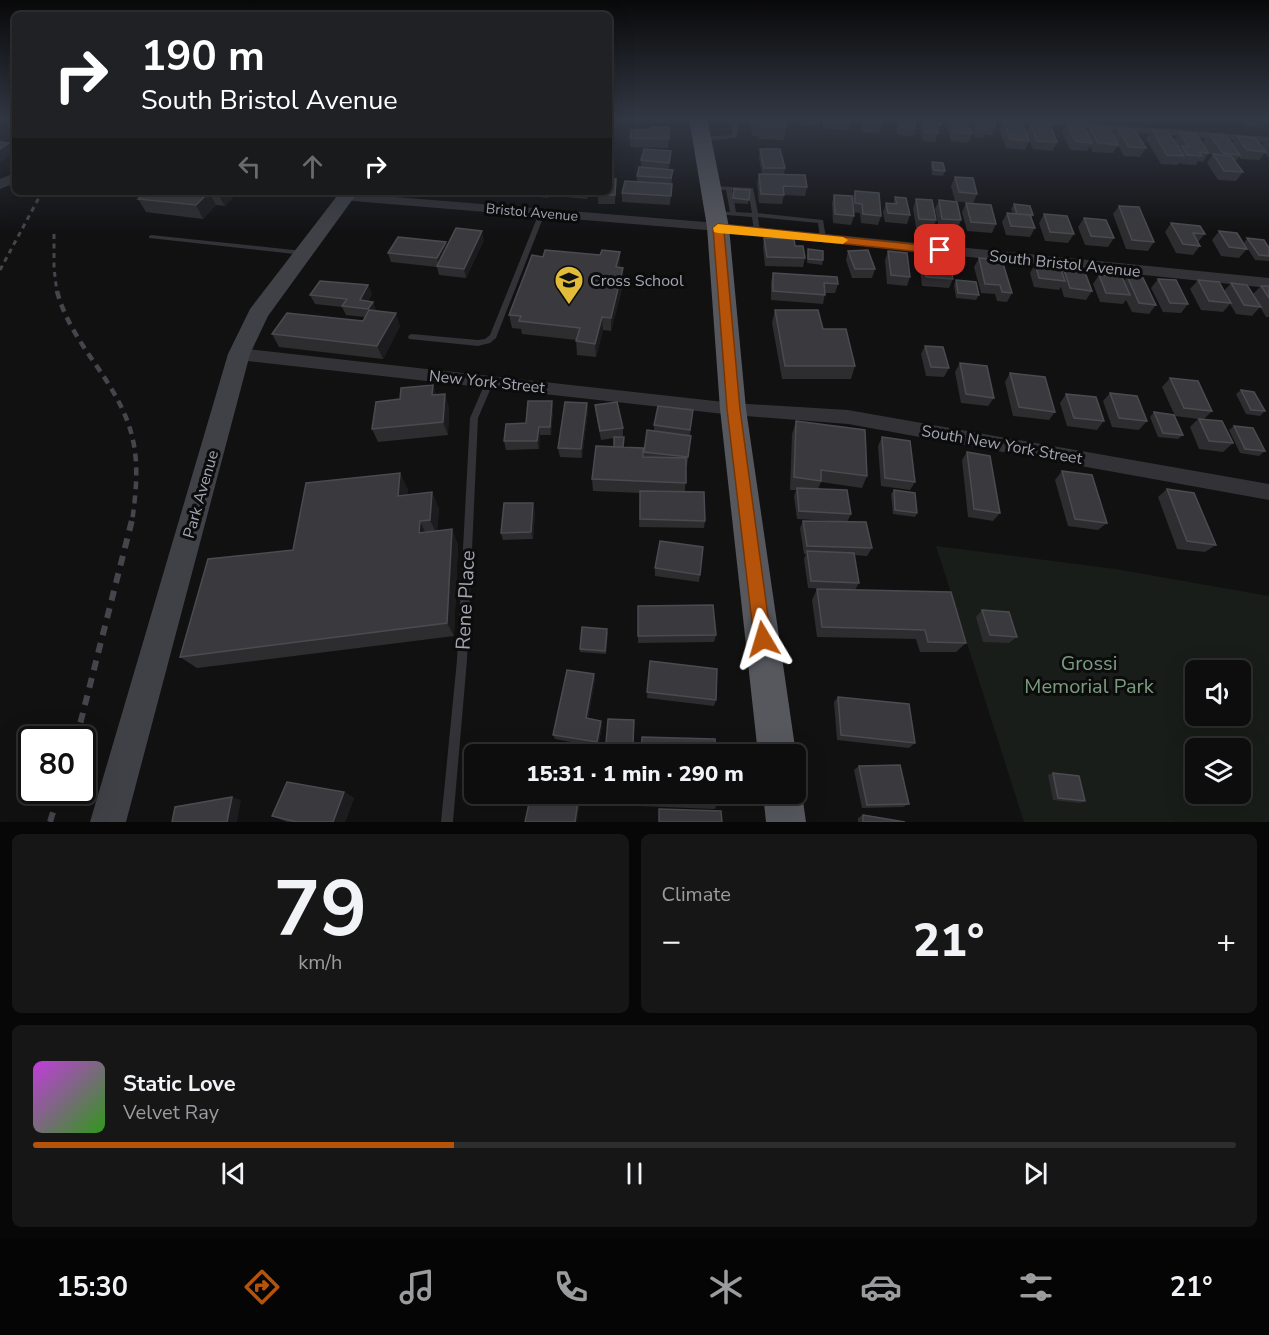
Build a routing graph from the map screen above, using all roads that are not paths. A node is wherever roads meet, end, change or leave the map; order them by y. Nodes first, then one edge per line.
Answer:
1 (708, 156) edge
2 (346, 195) edge
3 (357, 195) edge
4 (721, 206) junction
5 (542, 213) junction
6 (754, 215) junction
7 (757, 231) junction
8 (151, 237) dead end
9 (823, 238) junction
10 (303, 253) junction
11 (1269, 283) edge
12 (412, 337) dead end
13 (239, 354) junction
14 (490, 381) junction
15 (734, 409) junction
16 (1269, 492) edge
17 (776, 744) edge
18 (783, 804) edge
19 (108, 822) edge
20 (447, 822) edge
21 (786, 822) edge

1 - 4 highway
2 - 10 main road, Park Avenue
3 - 5 street, Bristol Avenue
4 - 5 street, Bristol Avenue
4 - 6 lane
4 - 6 lane
4 - 7 street, South Bristol Avenue
4 - 15 highway
5 - 12 lane
6 - 7 lane
6 - 9 lane
7 - 9 street, South Bristol Avenue
8 - 10 lane
9 - 11 street, South Bristol Avenue
10 - 13 main road, Park Avenue
13 - 14 street, New York Street
13 - 19 main road, Park Avenue
14 - 15 street, New York Street
14 - 20 lane, Rene Place
15 - 16 street, South New York Street
15 - 17 highway
18 - 21 highway

